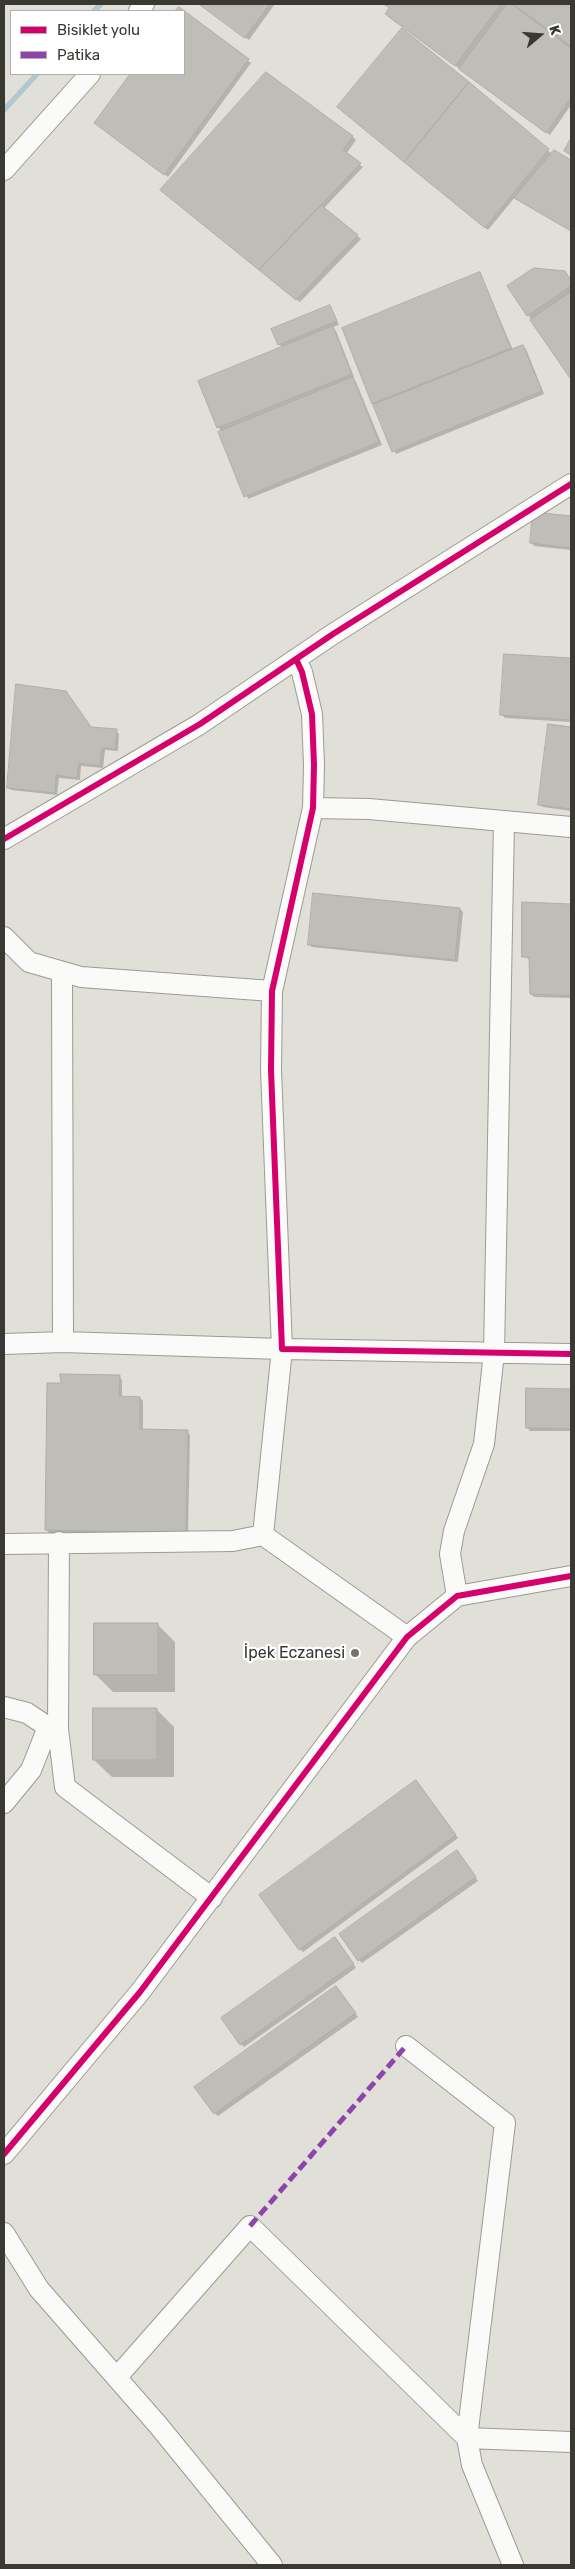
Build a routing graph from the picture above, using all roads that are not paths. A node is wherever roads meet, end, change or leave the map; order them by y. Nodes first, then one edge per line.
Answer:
1 (89, 75) edge
2 (4, 170) edge
3 (571, 484) edge
4 (296, 659) junction
5 (313, 808) junction
6 (504, 821) junction
7 (571, 827) edge
8 (4, 839) edge
9 (4, 937) edge
10 (62, 972) junction
11 (272, 991) junction
12 (63, 1342) junction
13 (4, 1344) edge
14 (282, 1349) junction
15 (494, 1353) junction
16 (571, 1354) edge
17 (263, 1535) junction
18 (59, 1542) junction
19 (4, 1544) edge
20 (571, 1576) edge
21 (458, 1596) junction
22 (407, 1637) junction
23 (4, 1707) edge
24 (53, 1728) junction
25 (4, 1803) edge
26 (212, 1898) junction
27 (406, 2046) dead end
28 (10, 2132) edge
29 (4, 2154) edge
30 (4, 2233) edge
31 (117, 2377) junction
32 (467, 2438) junction
33 (571, 2442) edge
34 (272, 2565) edge
35 (513, 2565) edge

1 - 2 street
3 - 4 street
4 - 5 street
4 - 8 street
5 - 6 street
5 - 11 street
6 - 7 street
6 - 15 street
9 - 10 street
10 - 11 street
10 - 12 street
11 - 14 street
12 - 13 street
12 - 14 street
14 - 15 street
14 - 17 street
15 - 16 street
15 - 21 street
17 - 18 street
17 - 22 street
18 - 19 street
18 - 24 street
20 - 21 street
21 - 22 street
22 - 26 street
23 - 24 street
24 - 25 street
24 - 26 street
26 - 28 street
27 - 32 street
28 - 29 street
30 - 31 street
31 - 32 street
31 - 34 street
32 - 33 street
32 - 35 street

